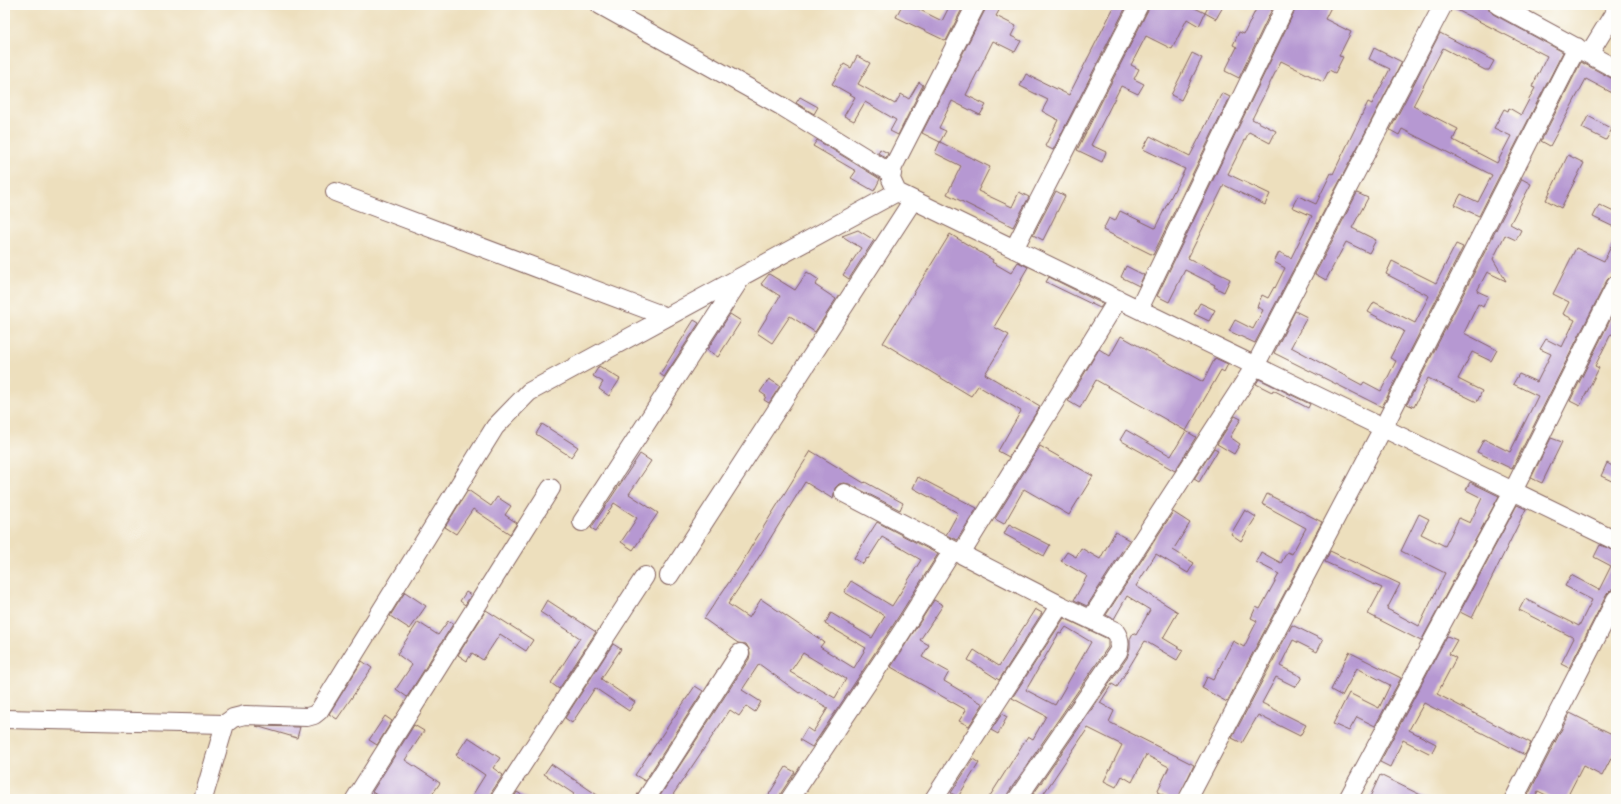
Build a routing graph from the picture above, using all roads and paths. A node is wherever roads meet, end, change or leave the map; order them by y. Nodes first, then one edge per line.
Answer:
1 (600, 5) edge
2 (976, 5) edge
3 (1138, 5) edge
4 (1286, 5) edge
5 (1443, 5) edge
6 (1498, 5) edge
7 (1616, 10) edge
8 (1583, 51) junction
9 (1616, 69) edge
10 (892, 174) junction
11 (335, 192) dead end
12 (905, 196) junction
13 (1014, 249) junction
14 (742, 276) junction
15 (1616, 286) edge
16 (1118, 299) junction
17 (1139, 309) junction
18 (667, 317) junction
19 (1255, 366) junction
20 (1383, 428) junction
21 (551, 488) dead end
22 (1513, 491) junction
23 (844, 493) dead end
24 (582, 522) dead end
25 (1616, 541) edge
26 (957, 552) junction
27 (645, 576) dead end
28 (668, 576) dead end
29 (1616, 599) edge
30 (1060, 604) junction
31 (1091, 619) junction
32 (740, 653) dead end
33 (5, 719) edge
34 (224, 724) junction
35 (203, 799) edge
36 (355, 799) edge
37 (500, 799) edge
38 (646, 799) edge
39 (790, 799) edge
40 (934, 799) edge
41 (1017, 799) edge
42 (1188, 799) edge
43 (1348, 799) edge
44 (1514, 799) edge

1 - 10 street
2 - 10 street
3 - 13 street
4 - 17 street
5 - 19 street
6 - 8 street
7 - 8 street
8 - 9 street
8 - 20 street
10 - 12 street
11 - 18 street
12 - 13 street
12 - 14 street
12 - 28 street
13 - 16 street
14 - 18 street
14 - 24 street
15 - 22 street
16 - 17 street
16 - 26 street
17 - 19 street
18 - 34 street
19 - 20 street
19 - 31 street
20 - 22 street
20 - 42 street
21 - 36 street
22 - 25 street
22 - 43 street
23 - 26 street
26 - 30 street
26 - 39 street
27 - 37 street
29 - 44 street
30 - 31 street
30 - 40 street
31 - 41 street
32 - 38 street
33 - 34 street
34 - 35 street

